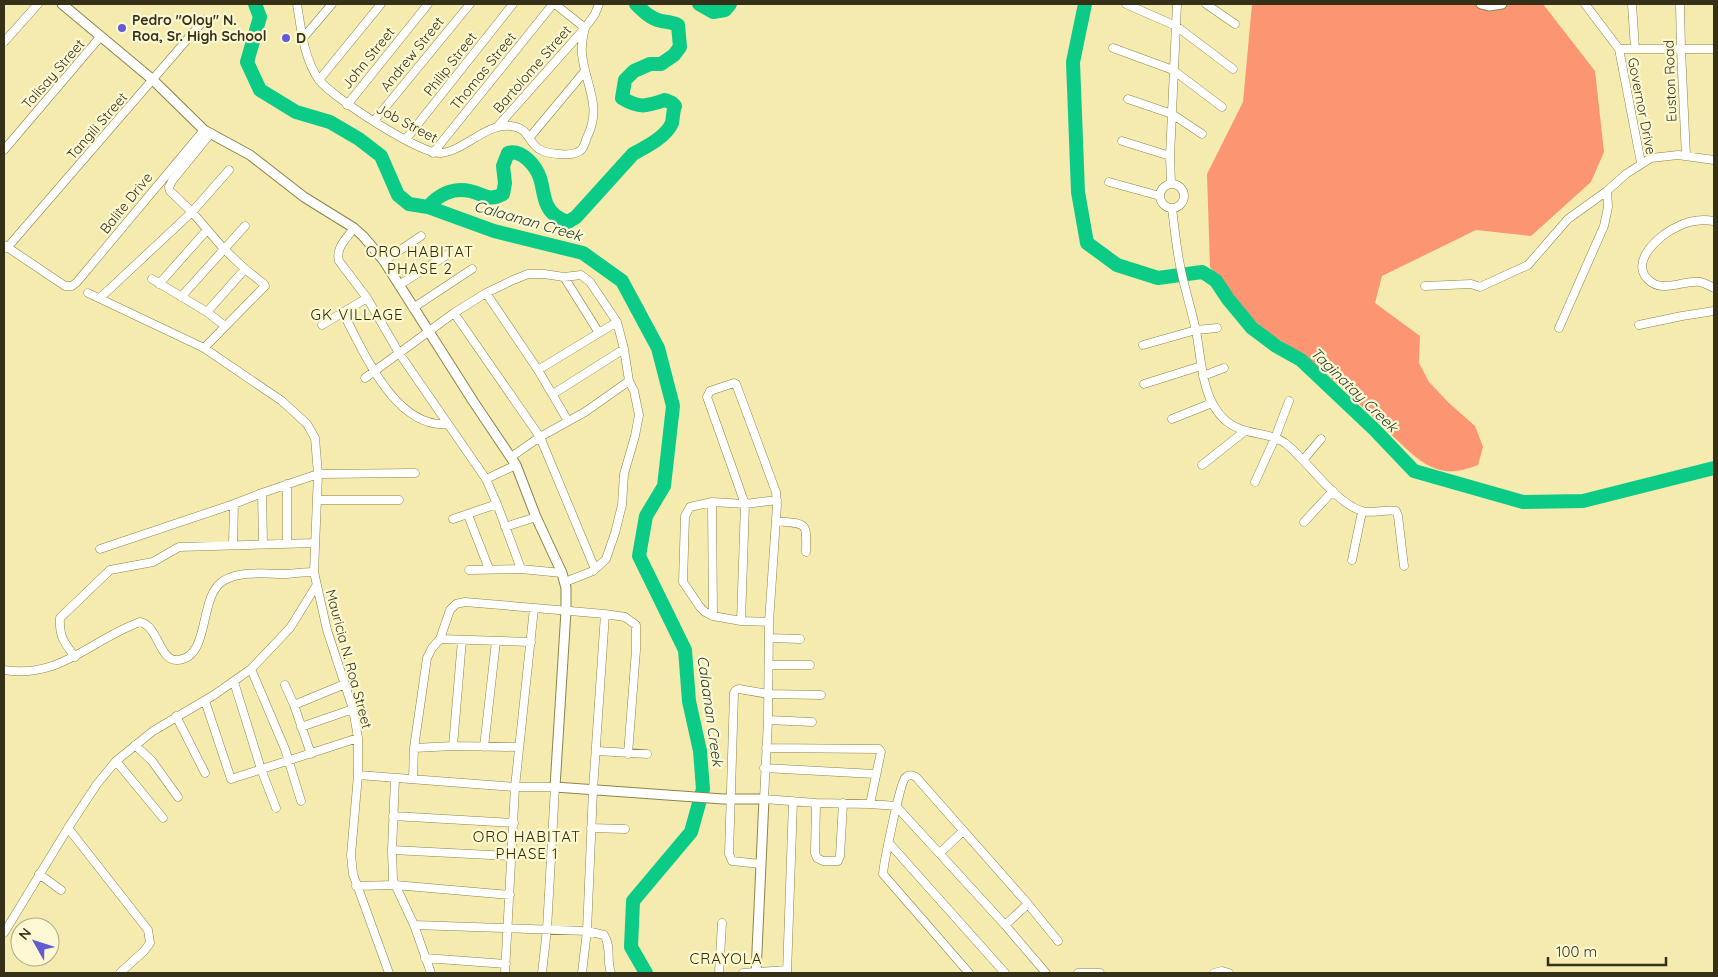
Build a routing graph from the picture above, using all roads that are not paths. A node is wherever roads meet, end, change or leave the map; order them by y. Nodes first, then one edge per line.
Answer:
1 (38, 4) edge
2 (62, 4) edge
3 (298, 4) edge
4 (332, 4) edge
5 (381, 4) edge
6 (428, 4) edge
7 (513, 4) edge
8 (554, 4) edge
9 (598, 4) edge
10 (1126, 4) edge
11 (1177, 4) edge
12 (1206, 4) edge
13 (1480, 4) edge
14 (1502, 4) edge
15 (1585, 4) edge
16 (1632, 4) edge
17 (1680, 4) edge
18 (467, 5) edge
19 (204, 20) dead end
20 (1235, 24) dead end
21 (1176, 26) junction
22 (585, 28) junction
23 (101, 36) junction
24 (304, 38) junction
25 (4, 42) edge
26 (1113, 48) dead end
27 (1619, 49) junction
28 (1635, 49) junction
29 (1714, 49) edge
30 (1681, 50) junction
31 (1233, 69) dead end
32 (1173, 70) junction
33 (585, 71) junction
34 (153, 80) junction
35 (319, 80) junction
36 (1128, 99) dead end
37 (347, 105) junction
38 (1222, 107) dead end
39 (1172, 114) junction
40 (374, 121) junction
41 (498, 126) junction
42 (207, 131) junction
43 (1202, 134) dead end
44 (530, 137) junction
45 (406, 139) junction
46 (1122, 141) dead end
47 (4, 150) edge
48 (433, 153) junction
49 (1170, 156) junction
50 (1686, 156) junction
51 (1714, 160) edge
52 (1641, 163) junction
53 (229, 170) dead end
54 (1109, 182) dead end
55 (1171, 184) junction
56 (1607, 192) junction
57 (1160, 196) junction
58 (1172, 208) junction
59 (192, 212) junction
60 (1714, 221) edge
61 (245, 226) dead end
62 (354, 228) junction
63 (207, 230) junction
64 (421, 236) dead end
65 (5, 246) edge
66 (224, 249) junction
67 (447, 255) dead end
68 (384, 261) junction
69 (245, 269) junction
70 (472, 269) dead end
71 (564, 277) junction
72 (399, 285) junction
73 (1425, 286) dead end
74 (1714, 288) edge
75 (88, 293) dead end
76 (486, 294) junction
77 (181, 297) junction
78 (100, 298) junction
79 (367, 298) junction
80 (414, 308) junction
81 (1714, 311) edge
82 (206, 312) junction
83 (342, 313) junction
84 (454, 313) junction
85 (617, 322) junction
86 (1639, 325) dead end
87 (225, 326) junction
88 (322, 326) dead end
89 (1217, 328) dead end
90 (1559, 328) dead end
91 (1196, 330) junction
92 (428, 332) junction
93 (599, 333) junction
94 (1143, 345) dead end
95 (204, 348) junction
96 (624, 349) junction
97 (399, 353) junction
98 (1201, 366) junction
99 (1224, 368) dead end
100 (538, 370) junction
101 (375, 372) junction
102 (1203, 376) junction
103 (365, 378) dead end
104 (629, 382) junction
105 (1144, 384) dead end
106 (553, 394) junction
107 (1289, 401) dead end
108 (1212, 403) junction
109 (1172, 419) dead end
110 (568, 421) junction
111 (448, 424) junction
112 (1245, 431) junction
113 (540, 437) junction
114 (1275, 438) junction
115 (1321, 439) dead end
116 (1304, 460) junction
117 (513, 461) junction
118 (1202, 465) dead end
119 (415, 473) dead end
120 (318, 474) junction
121 (486, 480) junction
122 (1255, 482) dead end
123 (287, 484) junction
124 (1333, 491) junction
125 (262, 492) junction
126 (318, 500) junction
127 (399, 500) dead end
128 (776, 500) junction
129 (712, 502) junction
130 (234, 504) junction
131 (498, 504) junction
132 (745, 504) junction
133 (1362, 512) junction
134 (468, 515) junction
135 (536, 517) junction
136 (453, 519) dead end
137 (776, 521) junction
138 (1304, 522) dead end
139 (505, 527) junction
140 (233, 544) junction
141 (263, 544) junction
142 (287, 544) junction
143 (315, 544) junction
144 (100, 549) dead end
145 (806, 552) dead end
146 (1352, 560) dead end
147 (1404, 566) dead end
148 (521, 569) junction
149 (595, 569) junction
150 (469, 570) dead end
151 (489, 570) junction
152 (314, 572) junction
153 (563, 578) junction
154 (316, 586) junction
155 (534, 608) junction
156 (566, 611) junction
157 (605, 614) junction
158 (713, 616) junction
159 (741, 621) junction
160 (769, 622) junction
161 (769, 638) junction
162 (440, 639) junction
163 (800, 639) dead end
164 (462, 640) junction
165 (496, 641) junction
166 (531, 642) junction
167 (75, 657) junction
168 (810, 665) dead end
169 (770, 666) junction
170 (251, 669) junction
171 (4, 670) edge
172 (234, 682) junction
173 (345, 684) junction
174 (285, 685) dead end
175 (768, 694) junction
176 (821, 695) dead end
177 (205, 701) junction
178 (294, 705) junction
179 (353, 709) junction
180 (176, 716) junction
181 (768, 720) junction
182 (812, 722) dead end
183 (301, 728) junction
184 (358, 738) junction
185 (135, 745) junction
186 (452, 746) junction
187 (484, 746) junction
188 (518, 747) junction
189 (414, 748) junction
190 (766, 748) junction
191 (597, 751) junction
192 (310, 754) junction
193 (628, 754) junction
194 (647, 754) dead end
195 (116, 761) junction
196 (289, 762) junction
197 (764, 768) junction
198 (261, 769) junction
199 (205, 773) dead end
200 (876, 774) junction
201 (358, 776) junction
202 (395, 779) junction
203 (413, 779) junction
204 (515, 787) junction
205 (555, 787) junction
206 (593, 790) junction
207 (178, 797) dead end
208 (726, 799) junction
209 (764, 799) junction
210 (301, 801) dead end
211 (793, 801) junction
212 (816, 803) junction
213 (842, 803) junction
214 (870, 804) junction
215 (896, 806) junction
216 (276, 808) dead end
217 (393, 816) junction
218 (163, 818) dead end
219 (514, 823) junction
220 (68, 828) junction
221 (591, 828) junction
222 (625, 829) dead end
223 (963, 831) junction
224 (889, 843) junction
225 (392, 850) junction
226 (940, 853) junction
227 (512, 856) junction
228 (761, 864) junction
229 (40, 874) junction
230 (395, 885) junction
231 (356, 886) junction
232 (61, 890) dead end
233 (510, 895) junction
234 (1028, 904) junction
235 (722, 923) dead end
236 (414, 925) junction
237 (1005, 925) junction
238 (507, 927) junction
239 (547, 929) junction
240 (587, 931) junction
241 (4, 933) edge
242 (1058, 941) dead end
243 (426, 958) junction
244 (506, 964) junction
245 (787, 972) edge
246 (120, 973) edge
247 (389, 973) edge
248 (431, 973) edge
249 (505, 973) edge
250 (542, 973) edge
251 (582, 973) edge
252 (611, 973) edge
253 (719, 973) edge
254 (743, 973) edge
255 (756, 973) edge
256 (969, 973) edge
257 (1005, 973) edge
258 (1046, 973) edge
259 (1078, 973) edge
260 (1100, 973) edge
261 (1214, 973) edge
262 (1229, 973) edge

1 - 25 street
2 - 23 street
3 - 24 street, Job Street
4 - 24 street
5 - 35 street
6 - 37 street, John Street
7 - 45 street, Philip Street
8 - 22 street
8 - 48 street, Thomas Street
9 - 22 street
10 - 21 street
11 - 21 street
12 - 20 street
13 - 14 street
15 - 27 street, Governor Drive
16 - 28 street
17 - 30 street, Euston Road
18 - 40 street, Andrew Street
19 - 34 street, Tangili Street
21 - 31 street
21 - 32 street
22 - 33 street
22 - 41 street, Bartolome Street
23 - 34 street
23 - 47 street, Talisay Street
24 - 35 street, Job Street
26 - 32 street
27 - 28 street
27 - 52 street, Governor Drive
28 - 30 street
29 - 30 street
30 - 50 street, Euston Road
32 - 38 street
32 - 39 street
33 - 44 street
33 - 44 street
34 - 42 street
34 - 65 street, Tangili Street
35 - 37 street, Job Street
36 - 39 street
37 - 40 street, Job Street
39 - 43 street
39 - 49 street
40 - 45 street, Job Street
41 - 44 street
41 - 48 street, Job Street
42 - 59 street
42 - 62 street
42 - 65 street, Balite Drive
45 - 48 street, Job Street
46 - 49 street
49 - 55 street
50 - 51 street
50 - 52 street
52 - 56 street
53 - 59 street
54 - 57 street
55 - 57 street
55 - 58 street
56 - 73 street
56 - 90 street
57 - 58 street
58 - 91 street
59 - 63 street
59 - 78 street
60 - 74 street
61 - 66 street
62 - 68 street
62 - 79 street
63 - 66 street
63 - 77 street
64 - 68 street
66 - 69 street
66 - 77 street
67 - 72 street
68 - 72 street
69 - 82 street
69 - 87 street
70 - 80 street
71 - 76 street
71 - 85 street
71 - 93 street
72 - 80 street
75 - 78 street, Mauricia N. Roa Street
76 - 84 street
76 - 100 street
77 - 82 street
78 - 95 street, Mauricia N. Roa Street
79 - 83 street
79 - 97 street
80 - 92 street
81 - 86 street
82 - 87 street
83 - 88 street
83 - 101 street
84 - 92 street
84 - 113 street
85 - 93 street
85 - 96 street
87 - 95 street
89 - 91 street
91 - 94 street
91 - 98 street
92 - 97 street
92 - 117 street
93 - 100 street
95 - 120 street, Mauricia N. Roa Street
96 - 104 street
96 - 106 street
97 - 101 street
97 - 111 street
98 - 102 street
98 - 105 street
99 - 102 street
100 - 106 street
101 - 103 street
101 - 111 street
102 - 108 street
104 - 110 street
104 - 149 street
106 - 110 street
107 - 114 street
108 - 109 street
108 - 112 street
110 - 113 street
111 - 121 street
112 - 114 street
112 - 118 street
113 - 117 street
113 - 149 street
114 - 116 street
114 - 122 street
115 - 116 street
116 - 124 street
117 - 121 street
117 - 135 street
119 - 120 street
120 - 123 street
120 - 126 street, Mauricia N. Roa Street
121 - 131 street
123 - 125 street
123 - 142 street
124 - 133 street
124 - 138 street
125 - 130 street
125 - 141 street
126 - 127 street
126 - 143 street, Mauricia N. Roa Street
128 - 132 street
128 - 132 street
128 - 137 street
129 - 132 street
129 - 158 street
129 - 158 street
130 - 140 street
130 - 144 street
131 - 134 street
131 - 139 street
132 - 159 street
133 - 146 street
133 - 147 street
134 - 136 street
134 - 151 street
135 - 139 street
135 - 153 street
137 - 145 street
137 - 160 street
139 - 148 street
140 - 141 street
140 - 167 street
141 - 142 street
142 - 143 street
143 - 152 street, Mauricia N. Roa Street
148 - 151 street
148 - 153 street
149 - 153 street
150 - 151 street
152 - 154 street, Mauricia N. Roa Street
152 - 167 street
153 - 156 street
154 - 170 street
154 - 173 street, Mauricia N. Roa Street
155 - 156 street
155 - 162 street
155 - 166 street
156 - 157 street
156 - 205 street
157 - 191 street
157 - 193 street
158 - 159 street
159 - 160 street
160 - 161 street
161 - 163 street
161 - 169 street
162 - 164 street
162 - 189 street
164 - 165 street
164 - 186 street
165 - 166 street
165 - 187 street
166 - 188 street
167 - 171 street
168 - 169 street
169 - 175 street
170 - 172 street
170 - 196 street
172 - 177 street
172 - 198 street
173 - 178 street
173 - 179 street, Mauricia N. Roa Street
174 - 178 street
175 - 176 street
175 - 181 street
175 - 208 street
177 - 180 street
177 - 198 street
178 - 183 street
179 - 183 street
179 - 184 street, Mauricia N. Roa Street
180 - 185 street
180 - 199 street
181 - 182 street
181 - 190 street
183 - 192 street
184 - 192 street
184 - 201 street, Mauricia N. Roa Street
185 - 195 street
185 - 207 street
186 - 187 street
186 - 189 street
187 - 188 street
188 - 204 street
189 - 203 street
190 - 197 street
190 - 200 street
191 - 193 street
191 - 206 street
192 - 196 street
193 - 194 street
195 - 218 street
195 - 220 street
196 - 198 street
196 - 210 street
197 - 200 street
197 - 209 street
198 - 216 street
200 - 214 street
201 - 202 street
201 - 231 street, Mauricia N. Roa Street
202 - 203 street
202 - 217 street
203 - 204 street
204 - 205 street
204 - 219 street
205 - 206 street
205 - 239 street
206 - 208 street
206 - 221 street
208 - 209 street
208 - 228 street
209 - 211 street
209 - 228 street
211 - 212 street
211 - 245 street
212 - 213 street
212 - 213 street
213 - 214 street
214 - 215 street
215 - 223 street
215 - 224 street
215 - 226 street
217 - 219 street
217 - 225 street
219 - 227 street
220 - 229 street
220 - 246 street
221 - 222 street
221 - 240 street
223 - 226 street
223 - 234 street
224 - 256 street
224 - 257 street
225 - 227 street
225 - 230 street
226 - 237 street
227 - 233 street
228 - 255 street
229 - 232 street
229 - 241 street
230 - 231 street
230 - 233 street
230 - 236 street
231 - 247 street, Mauricia N. Roa Street
233 - 238 street
234 - 237 street
234 - 242 street
235 - 253 street
236 - 238 street
236 - 243 street
237 - 258 street
238 - 239 street
238 - 244 street
239 - 240 street
239 - 250 street
240 - 251 street
240 - 252 street
243 - 244 street
243 - 248 street
244 - 249 street
245 - 255 street
254 - 255 street
259 - 260 street
261 - 262 street

